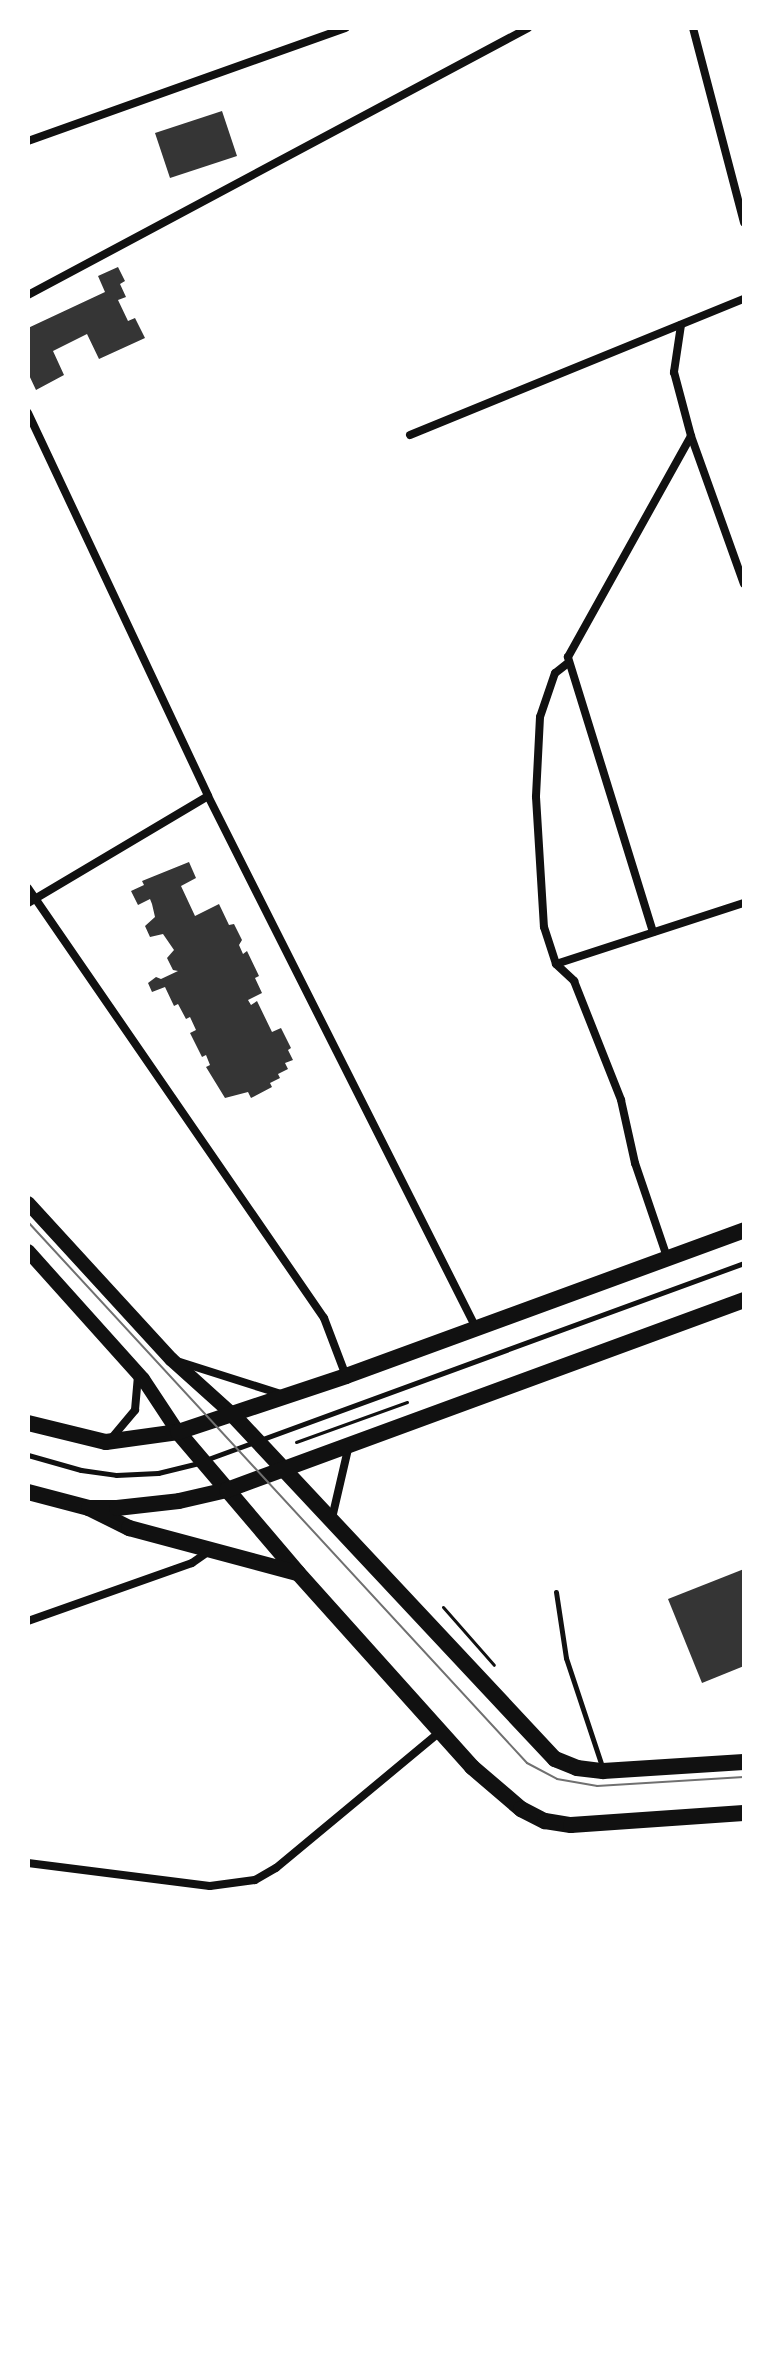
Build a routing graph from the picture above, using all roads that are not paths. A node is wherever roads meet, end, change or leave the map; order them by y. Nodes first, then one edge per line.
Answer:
1 (345, 28) edge
2 (528, 28) edge
3 (693, 28) edge
4 (28, 141) edge
5 (744, 222) edge
6 (28, 295) edge
7 (744, 299) edge
8 (681, 325) junction
9 (28, 413) edge
10 (410, 435) dead end
11 (691, 436) junction
12 (744, 584) edge
13 (568, 660) junction
14 (208, 796) junction
15 (28, 888) edge
16 (37, 897) junction
17 (28, 903) edge
18 (744, 903) edge
19 (653, 932) junction
20 (556, 964) junction
21 (28, 1203) edge
22 (744, 1230) edge
23 (28, 1251) edge
24 (667, 1257) junction
25 (744, 1263) edge
26 (744, 1300) edge
27 (476, 1328) junction
28 (171, 1359) junction
29 (138, 1374) junction
30 (346, 1376) junction
31 (286, 1396) junction
32 (232, 1414) junction
33 (28, 1423) edge
34 (178, 1432) junction
35 (258, 1441) junction
36 (106, 1442) junction
37 (349, 1442) junction
38 (28, 1455) edge
39 (201, 1462) junction
40 (283, 1468) junction
41 (227, 1490) junction
42 (28, 1492) edge
43 (89, 1508) junction
44 (332, 1519) junction
45 (209, 1551) junction
46 (298, 1573) junction
47 (556, 1592) dead end
48 (28, 1621) edge
49 (441, 1731) junction
50 (744, 1762) edge
51 (603, 1771) junction
52 (744, 1813) edge
53 (28, 1863) edge

1 - 4 street
2 - 6 street
3 - 5 street
7 - 8 street
8 - 10 street
8 - 11 street
9 - 14 street
11 - 12 street
11 - 13 street
13 - 19 street
13 - 20 street
14 - 16 street
14 - 27 street
15 - 16 street
16 - 17 street
16 - 30 street
18 - 19 street
19 - 20 street
20 - 24 street
21 - 28 street
22 - 24 main road
23 - 29 street
24 - 27 main road
25 - 35 lane
26 - 37 main road
27 - 30 main road
28 - 31 street
28 - 32 street
29 - 34 street
29 - 36 street
30 - 31 main road
31 - 32 main road
32 - 34 main road
32 - 35 main road
33 - 36 main road
34 - 36 main road
34 - 39 main road
35 - 39 lane
35 - 40 main road
37 - 40 main road
37 - 44 street
38 - 39 lane
39 - 41 main road
40 - 41 main road
40 - 44 main road
41 - 43 main road
41 - 46 main road
42 - 43 main road
43 - 45 main road
44 - 51 main road
45 - 46 main road
45 - 48 street
46 - 49 main road
47 - 51 lane
49 - 52 main road
49 - 53 street
50 - 51 main road

